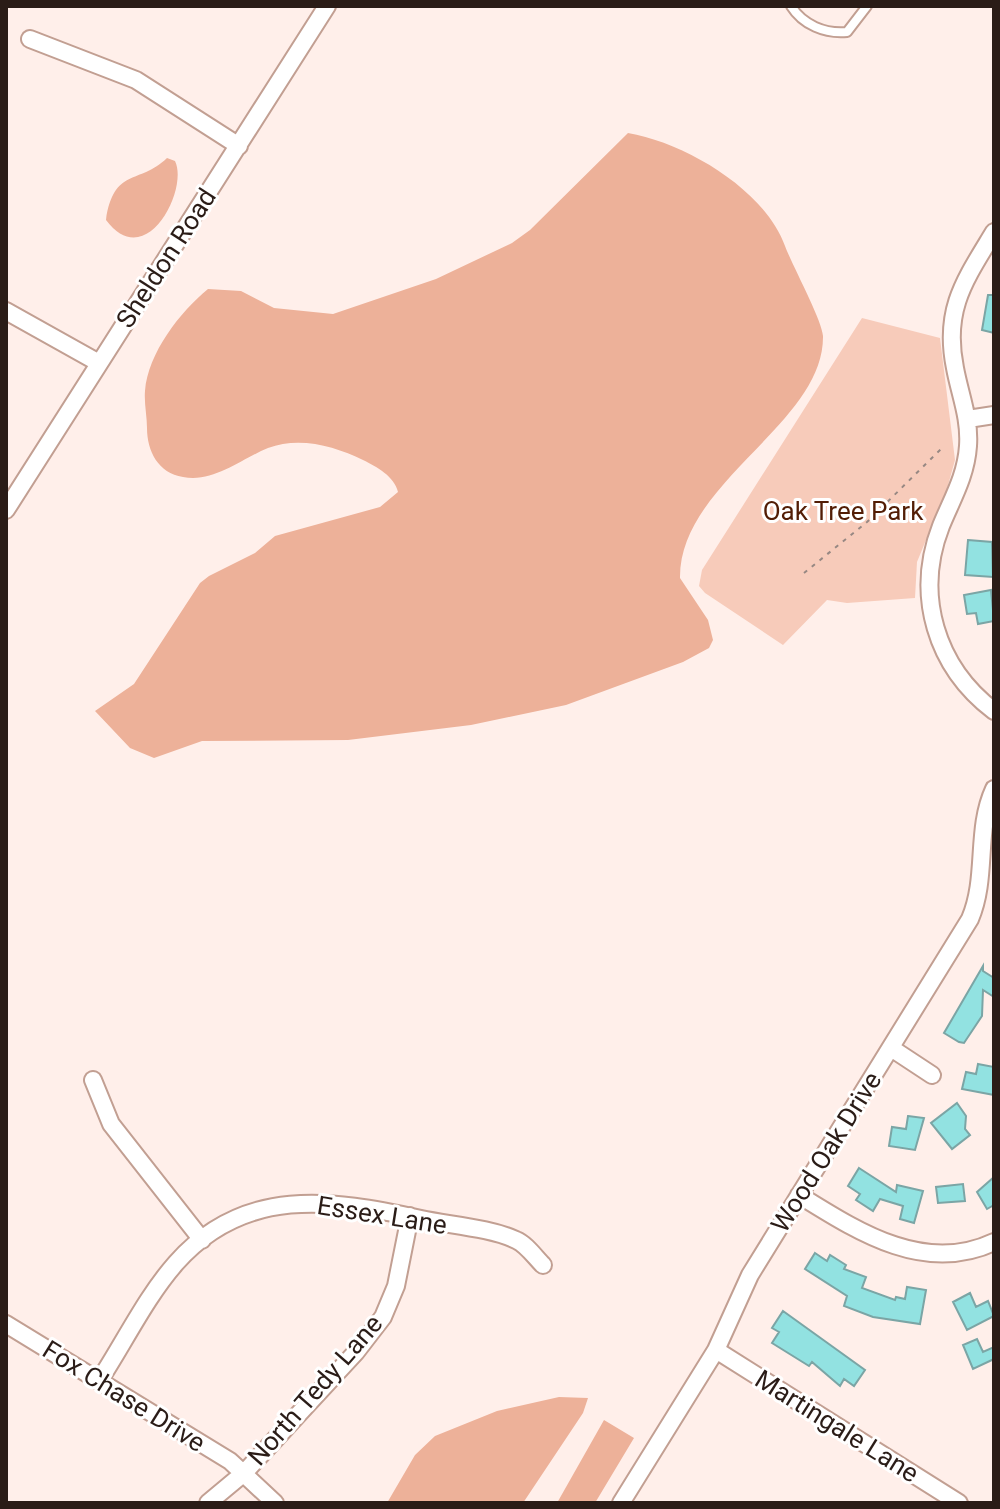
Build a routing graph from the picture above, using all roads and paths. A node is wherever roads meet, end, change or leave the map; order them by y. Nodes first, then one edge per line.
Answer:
1 (327, 6) edge
2 (791, 6) edge
3 (867, 6) edge
4 (30, 39) dead end
5 (239, 146) junction
6 (994, 232) edge
7 (6, 311) edge
8 (99, 363) junction
9 (994, 415) edge
10 (968, 419) junction
11 (941, 449) dead end
12 (6, 510) edge
13 (804, 573) dead end
14 (994, 711) edge
15 (994, 789) edge
16 (891, 1048) junction
17 (932, 1075) dead end
18 (93, 1080) dead end
19 (799, 1195) junction
20 (410, 1216) junction
21 (202, 1240) junction
22 (994, 1242) edge
23 (543, 1265) dead end
24 (6, 1324) edge
25 (716, 1350) junction
26 (99, 1381) junction
27 (244, 1473) junction
28 (208, 1503) edge
29 (275, 1503) edge
30 (621, 1503) edge
31 (959, 1503) edge

1 - 5 street, Sheldon Road
2 - 3 lane
4 - 5 street
5 - 8 street, Sheldon Road
6 - 10 street
7 - 8 street
8 - 12 street, Sheldon Road
9 - 10 street
10 - 14 street
11 - 13 path
15 - 16 street, Wood Oak Drive
16 - 17 street
16 - 19 street, Wood Oak Drive
18 - 21 street
19 - 22 street
19 - 25 street, Wood Oak Drive
20 - 21 street, Essex Lane
20 - 23 street, Essex Lane
20 - 27 street, North Tedy Lane
21 - 26 street, Essex Lane
24 - 26 street, Fox Chase Drive
25 - 30 street, Wood Oak Drive
25 - 31 street, Martingale Lane
26 - 27 street, Fox Chase Drive
27 - 28 street, North Tedy Lane
27 - 29 street, Fox Chase Drive

